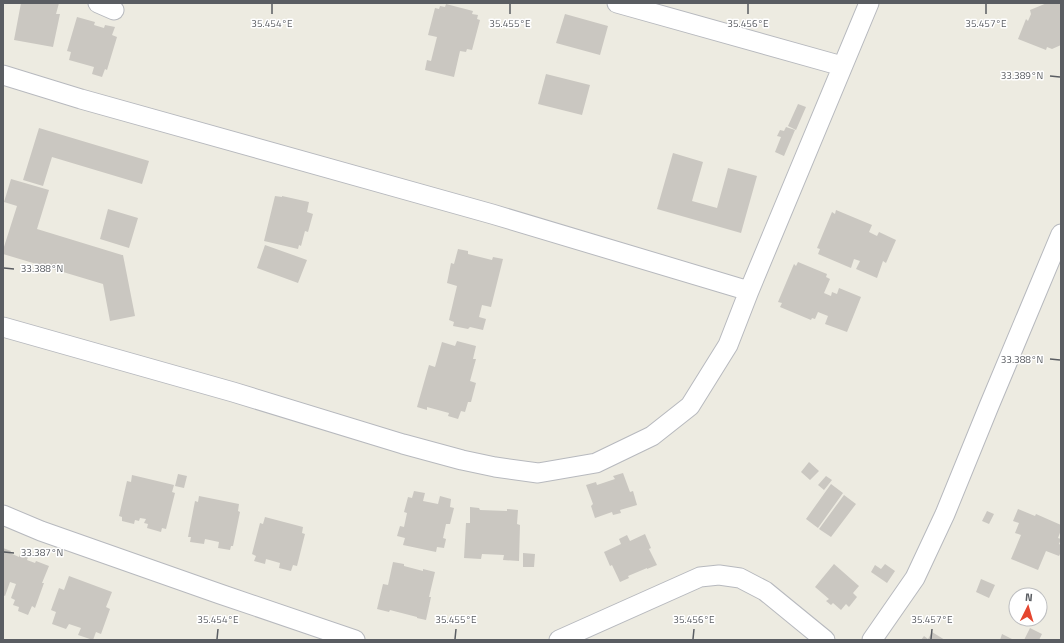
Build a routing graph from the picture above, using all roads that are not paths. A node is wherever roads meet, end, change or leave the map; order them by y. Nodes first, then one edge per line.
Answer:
1 (617, 3) edge
2 (869, 3) edge
3 (842, 66) junction
4 (3, 75) edge
5 (1059, 241) edge
6 (749, 291) junction
7 (3, 327) edge
8 (3, 514) edge
9 (355, 640) edge
10 (559, 640) edge
11 (825, 640) edge
12 (872, 640) edge

1 - 3 street
2 - 3 street
3 - 6 street
4 - 6 street
5 - 12 street
6 - 7 street
8 - 9 street
10 - 11 street

